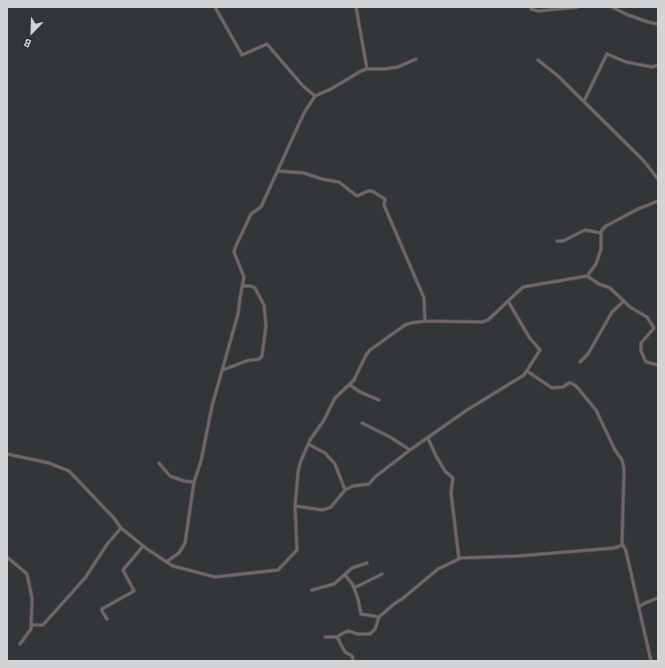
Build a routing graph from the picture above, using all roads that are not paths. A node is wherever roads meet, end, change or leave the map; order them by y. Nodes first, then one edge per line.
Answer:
1 (214, 7) edge
2 (356, 7) edge
3 (578, 7) edge
4 (612, 7) edge
5 (531, 9) dead end
6 (658, 24) edge
7 (416, 59) dead end
8 (538, 60) dead end
9 (658, 65) edge
10 (367, 69) junction
11 (315, 96) junction
12 (584, 102) junction
13 (278, 171) junction
14 (658, 179) edge
15 (658, 201) edge
16 (601, 233) junction
17 (556, 241) dead end
18 (587, 276) junction
19 (242, 286) junction
20 (508, 301) junction
21 (624, 301) junction
22 (425, 321) junction
23 (580, 362) dead end
24 (658, 364) edge
25 (222, 370) junction
26 (527, 371) junction
27 (350, 385) junction
28 (379, 400) dead end
29 (362, 423) dead end
30 (428, 438) junction
31 (308, 444) junction
32 (410, 450) junction
33 (7, 454) edge
34 (160, 463) dead end
35 (194, 482) junction
36 (345, 490) junction
37 (295, 506) junction
38 (121, 528) junction
39 (623, 545) junction
40 (143, 546) junction
41 (7, 557) edge
42 (459, 559) junction
43 (166, 562) junction
44 (367, 563) dead end
45 (382, 574) dead end
46 (345, 575) junction
47 (354, 588) junction
48 (312, 590) dead end
49 (658, 598) edge
50 (640, 606) junction
51 (379, 617) junction
52 (107, 619) dead end
53 (32, 625) junction
54 (325, 637) dead end
55 (336, 637) junction
56 (20, 644) dead end
57 (353, 659) dead end
58 (651, 661) edge

1 - 11 street
2 - 10 street
3 - 5 street
4 - 6 street
7 - 10 street
8 - 12 street
9 - 12 street
10 - 11 street
11 - 13 street
12 - 14 street
13 - 19 street
13 - 22 street
15 - 16 street
16 - 17 street
16 - 18 street
18 - 20 street
18 - 21 street
19 - 25 street
19 - 25 street
20 - 22 street
20 - 26 street
21 - 23 street
21 - 24 street
22 - 27 street
25 - 35 street
26 - 30 street
26 - 39 street
27 - 28 street
27 - 31 street
29 - 32 street
30 - 32 street
30 - 42 street
31 - 36 street
31 - 37 street
32 - 36 street
33 - 38 street
34 - 35 street
35 - 43 street
36 - 37 street
37 - 43 street
38 - 40 street
38 - 53 street
39 - 42 street
39 - 50 street
40 - 43 street
40 - 52 street
41 - 53 street
42 - 51 street
44 - 46 street
45 - 47 street
46 - 47 street
46 - 48 street
47 - 51 street
49 - 50 street
50 - 58 street
51 - 55 street
53 - 56 street
54 - 55 street
55 - 57 street

